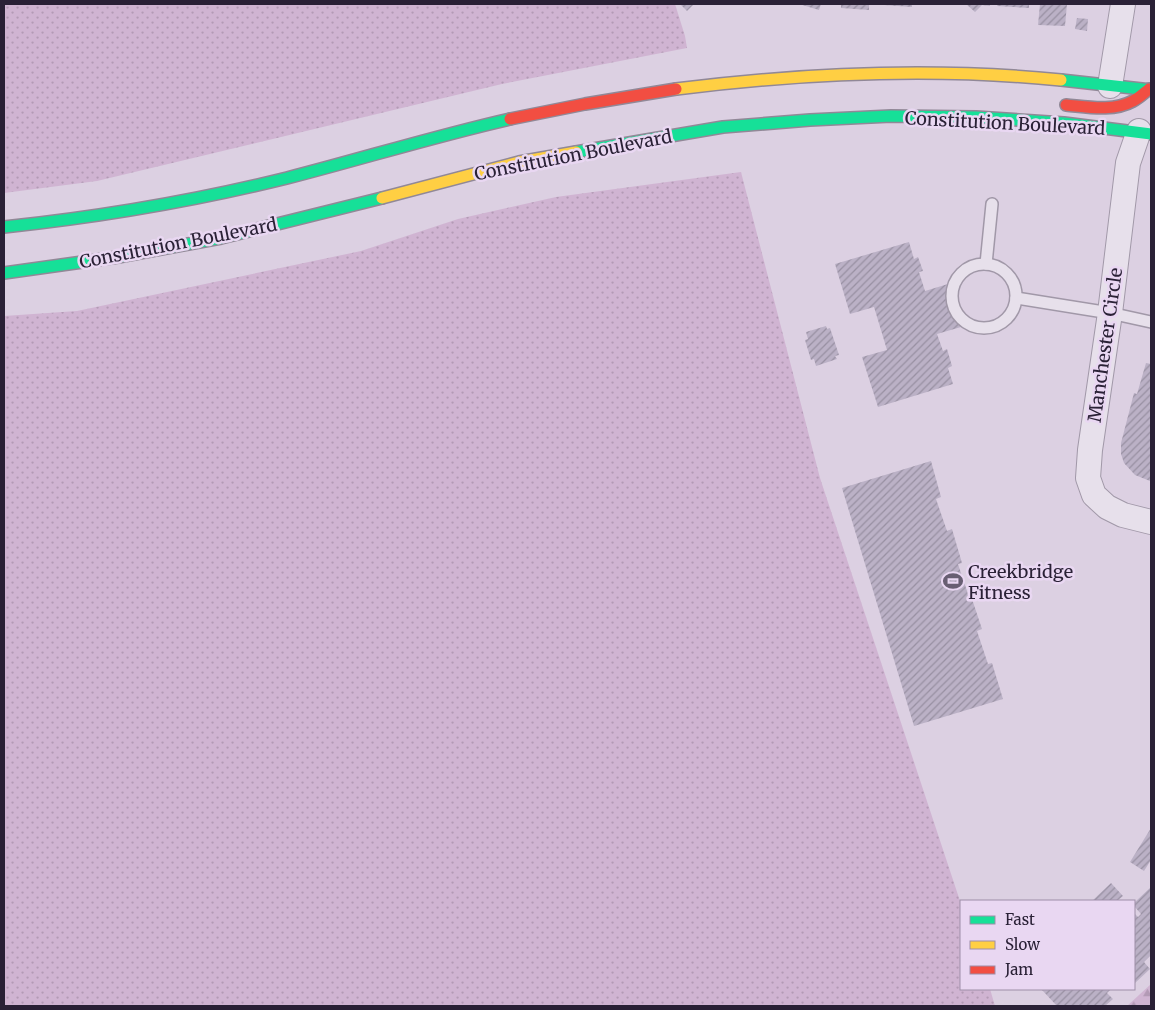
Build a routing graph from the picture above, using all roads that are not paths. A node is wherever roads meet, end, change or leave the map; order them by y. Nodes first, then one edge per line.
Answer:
1 (1123, 4) edge
2 (1110, 86) junction
3 (1150, 88) edge
4 (1058, 105) dead end
5 (1042, 111) dead end
6 (1017, 120) junction
7 (1146, 128) edge
8 (992, 204) dead end
9 (4, 227) edge
10 (986, 264) junction
11 (4, 272) edge
12 (1016, 298) junction
13 (1110, 313) junction
14 (1151, 322) edge
15 (1151, 522) edge

1 - 2 street
2 - 3 main road
2 - 9 main road
3 - 4 main road
5 - 6 main road
6 - 7 main road, Constitution Boulevard
6 - 11 main road, Constitution Boulevard
7 - 13 street, Manchester Circle
8 - 10 lane
10 - 12 lane
10 - 12 lane
12 - 13 lane
13 - 14 lane
13 - 15 street, Manchester Circle

